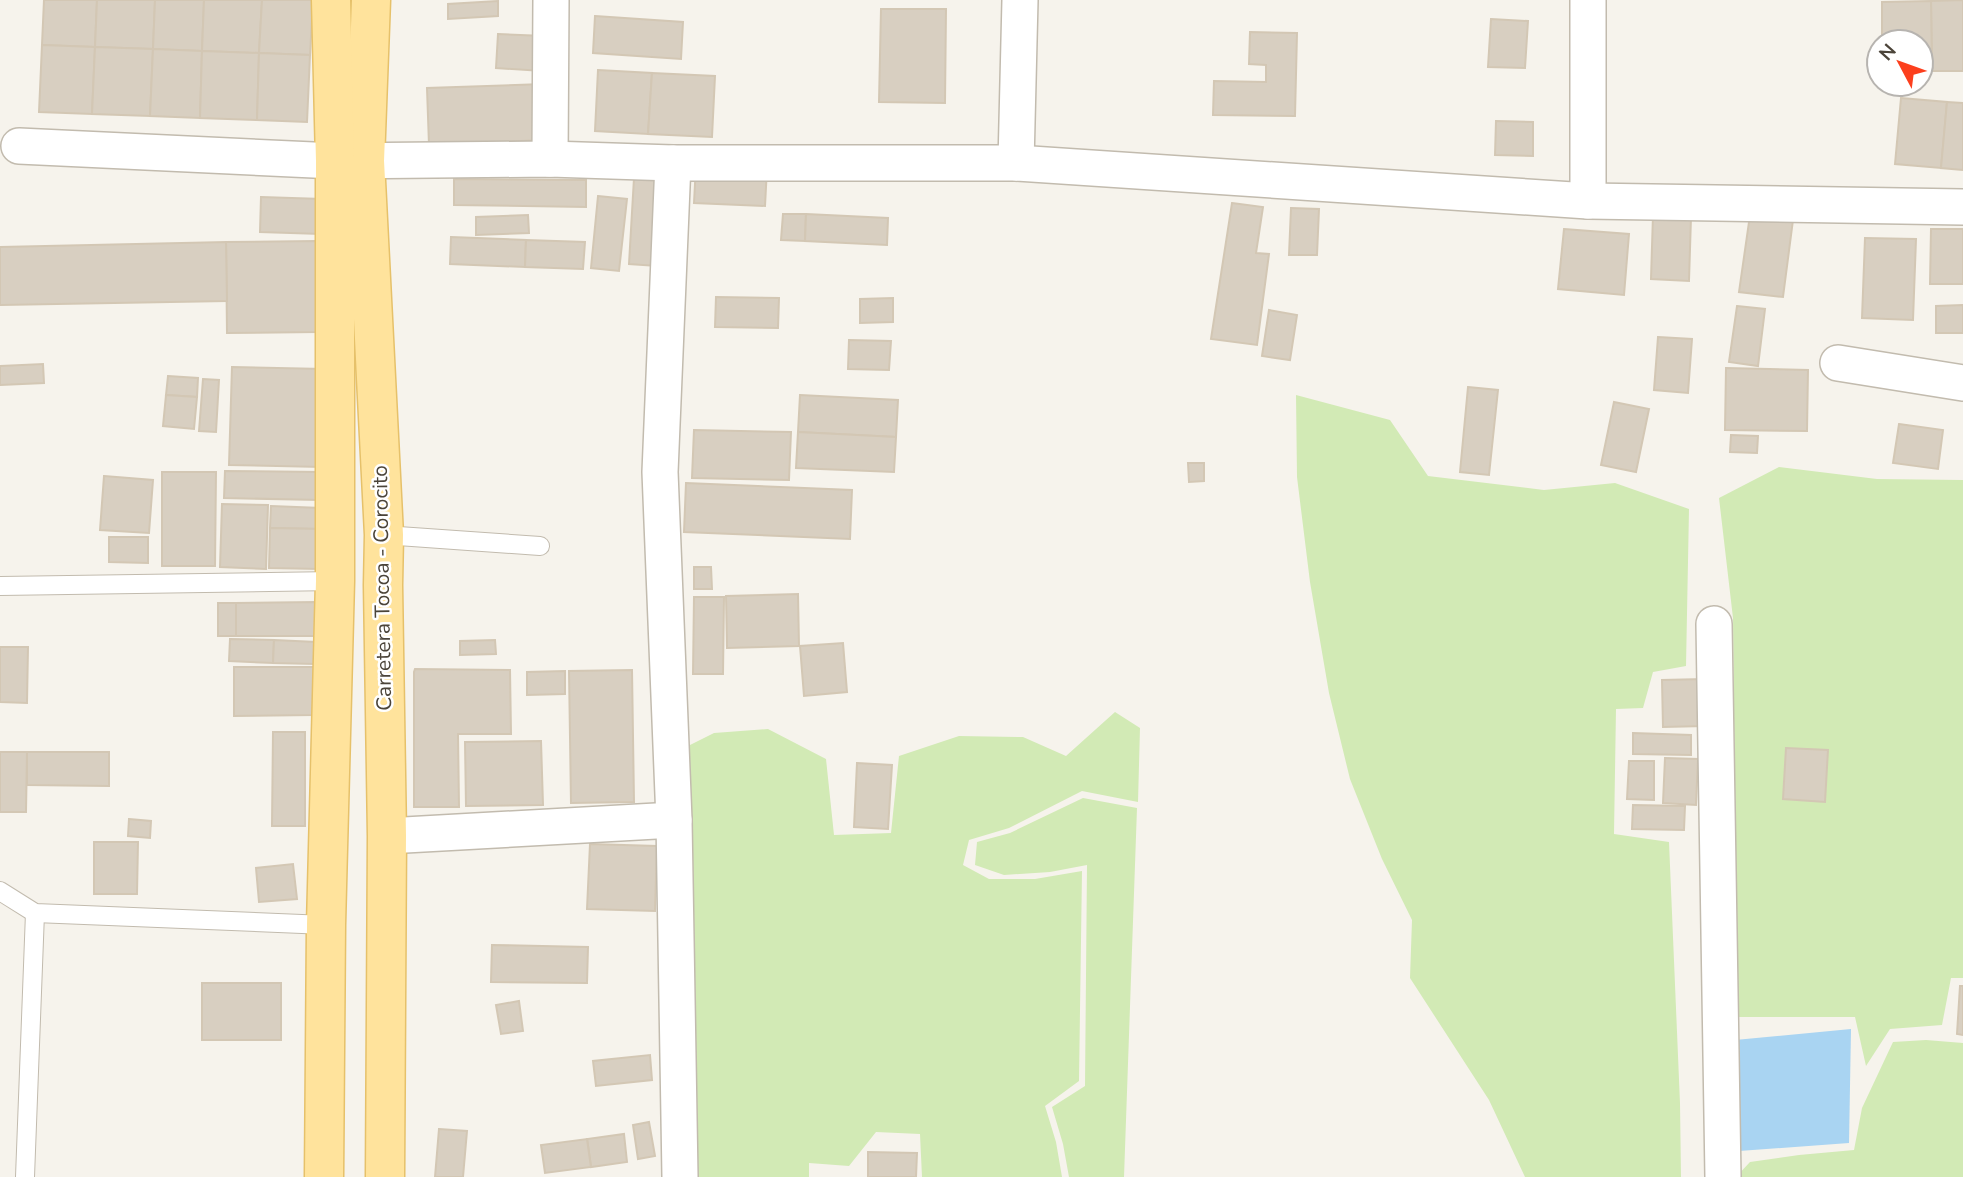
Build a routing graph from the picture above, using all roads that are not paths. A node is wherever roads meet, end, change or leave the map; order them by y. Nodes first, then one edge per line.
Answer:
1 (331, 0) edge
2 (371, 0) edge
3 (551, 0) edge
4 (1020, 0) edge
5 (1588, 0) edge
6 (19, 146) dead end
7 (550, 159) junction
8 (350, 161) junction
9 (673, 163) junction
10 (1016, 163) junction
11 (1588, 201) junction
12 (1963, 207) edge
13 (1838, 363) dead end
14 (1963, 383) edge
15 (384, 535) junction
16 (540, 546) dead end
17 (335, 581) junction
18 (0, 586) edge
19 (1714, 624) dead end
20 (674, 820) junction
21 (387, 836) junction
22 (0, 891) edge
23 (35, 913) junction
24 (326, 925) junction
25 (383, 1175) edge
26 (25, 1177) edge
27 (324, 1177) edge
28 (680, 1177) edge
29 (1723, 1177) edge

1 - 8 main road, Carretera Tocoa - Corocito
2 - 8 main road, Carretera Tocoa - Corocito
3 - 7 street
4 - 10 street
5 - 11 street
6 - 8 street
7 - 8 street
7 - 9 street
8 - 15 main road, Carretera Tocoa - Corocito
8 - 17 main road, Carretera Tocoa - Corocito
9 - 10 street
9 - 20 street
10 - 11 street
11 - 12 street
13 - 14 street
15 - 16 lane
15 - 21 main road, Carretera Tocoa - Corocito
17 - 18 lane
17 - 24 main road, Carretera Tocoa - Corocito
19 - 29 street
20 - 21 street
20 - 28 street
21 - 25 main road, Carretera Tocoa - Corocito
22 - 23 lane
23 - 24 lane
23 - 26 lane
24 - 27 main road, Carretera Tocoa - Corocito

